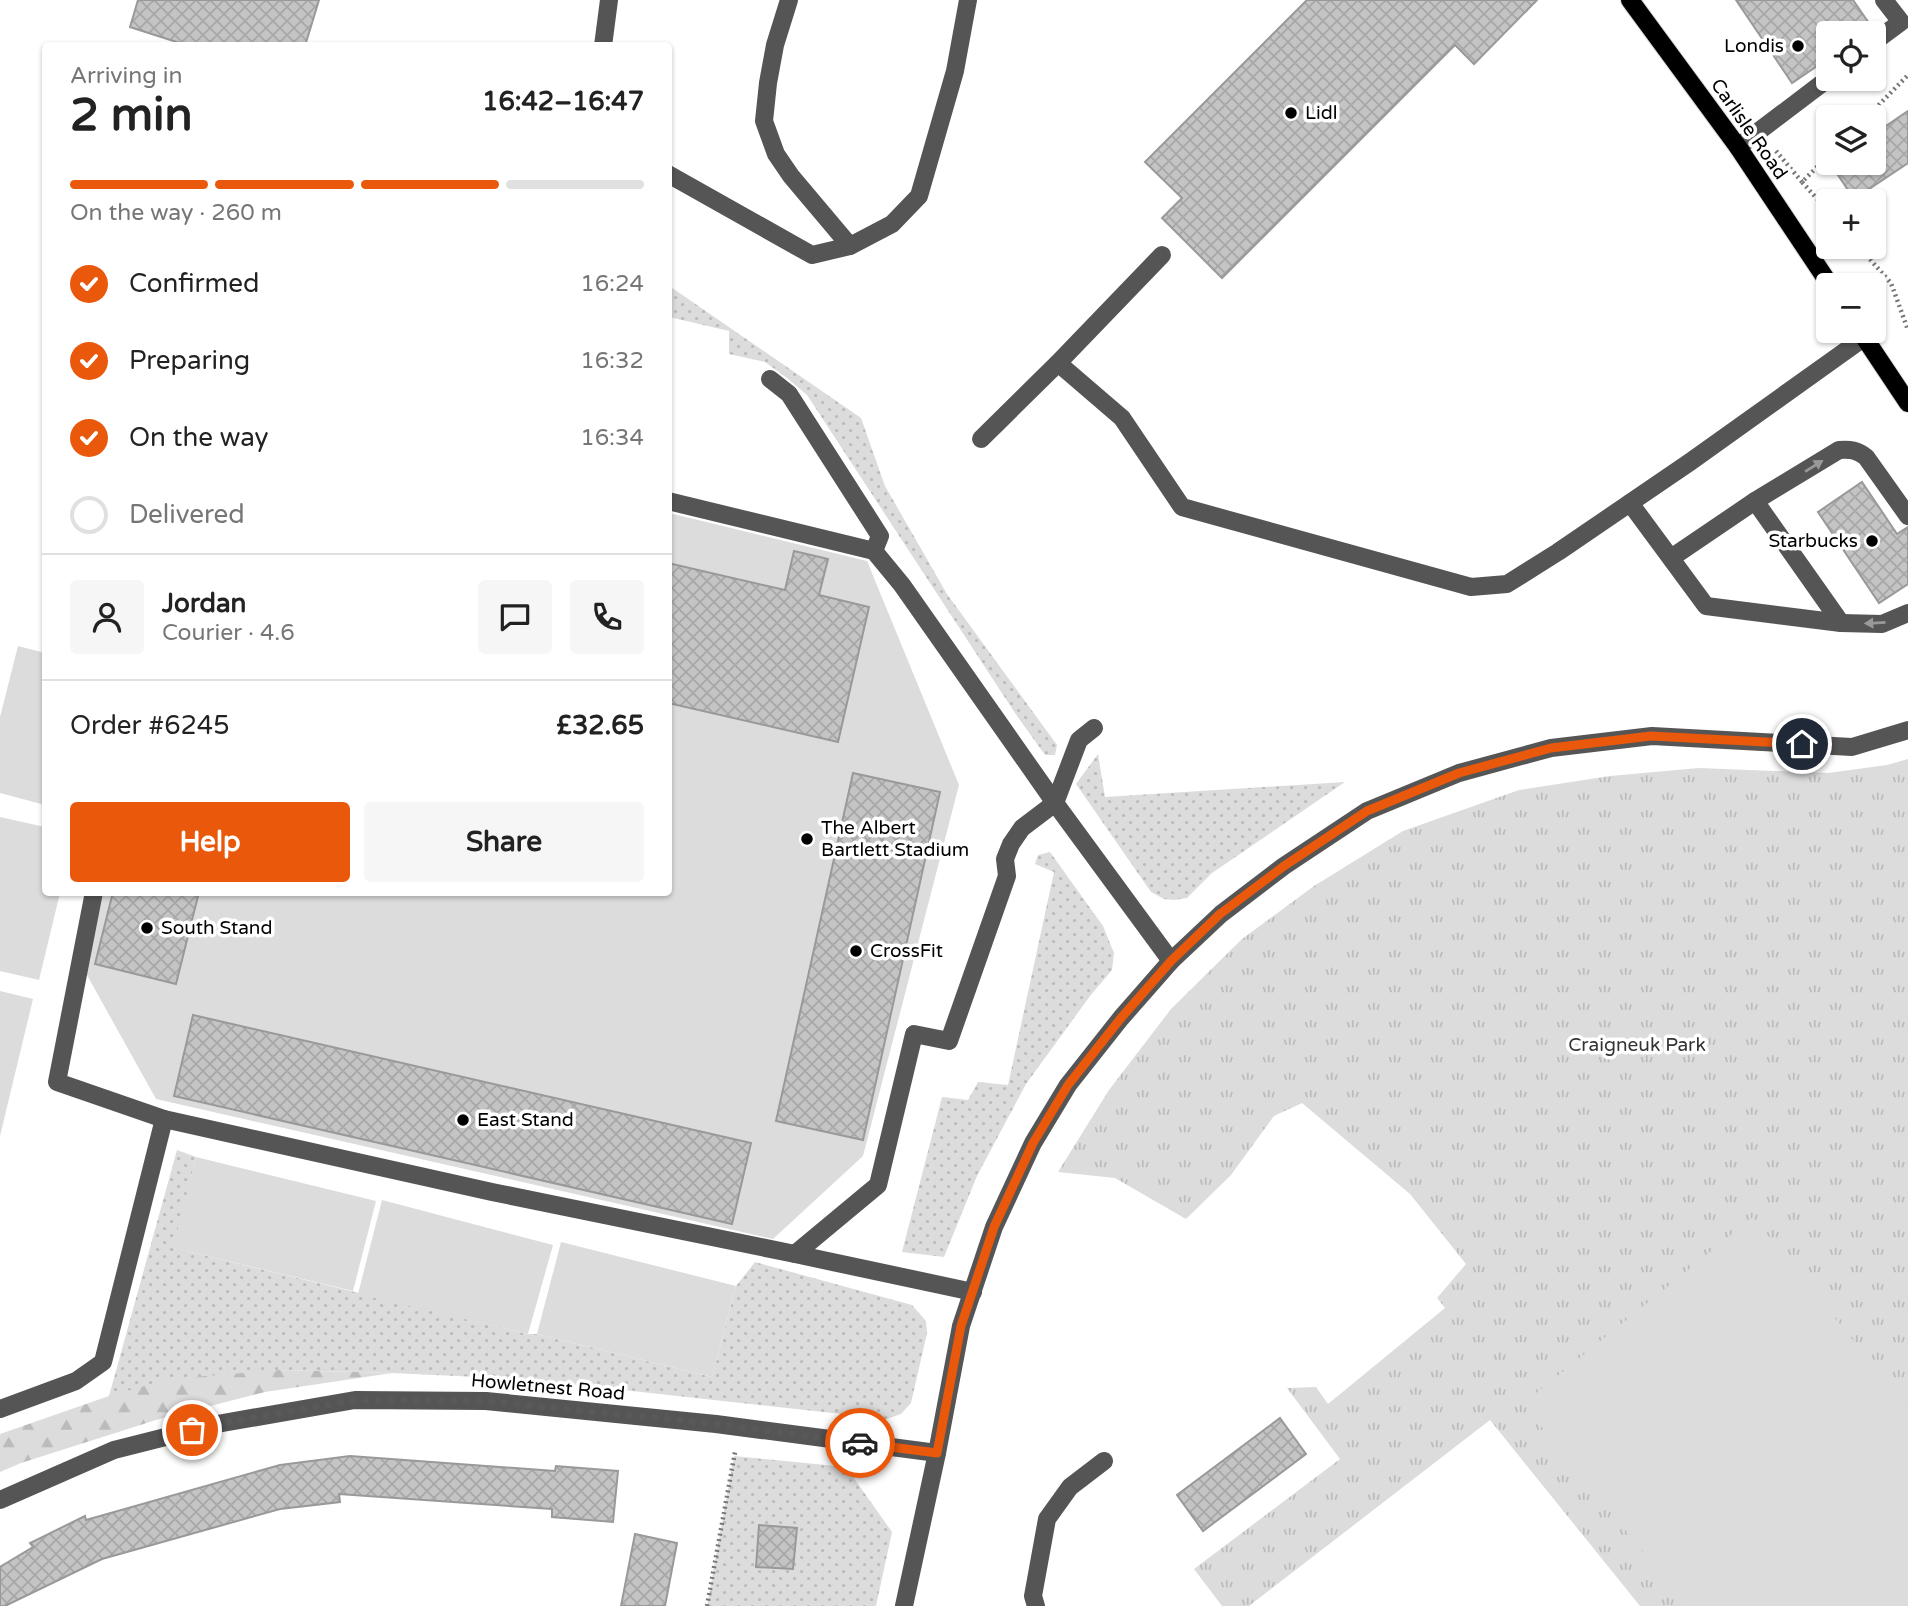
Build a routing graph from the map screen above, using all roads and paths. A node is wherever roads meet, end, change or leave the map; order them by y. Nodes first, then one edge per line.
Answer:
1 (609, 0) edge
2 (789, 0) edge
3 (968, 0) edge
4 (1630, 0) edge
5 (1884, 0) edge
6 (1886, 33) edge
7 (604, 42) edge
8 (1908, 75) edge
9 (1816, 88) edge
10 (1879, 105) edge
11 (1759, 131) junction
12 (1738, 148) junction
13 (1816, 168) edge
14 (672, 176) edge
15 (1802, 182) junction
16 (1816, 198) edge
17 (850, 246) junction
18 (1162, 255) dead end
19 (1870, 259) edge
20 (1822, 273) edge
21 (1908, 330) edge
22 (1850, 343) edge
23 (1868, 343) edge
24 (1058, 363) junction
25 (770, 379) dead end
26 (1908, 403) edge
27 (981, 439) dead end
28 (1755, 501) junction
29 (672, 502) edge
30 (1630, 503) junction
31 (1908, 516) edge
32 (874, 551) junction
33 (1671, 558) junction
34 (1908, 613) edge
35 (1841, 623) junction
36 (1094, 728) dead end
37 (1908, 730) edge
38 (1055, 803) junction
39 (93, 896) edge
40 (1171, 961) junction
41 (164, 1119) junction
42 (795, 1254) junction
43 (973, 1292) junction
44 (0, 1409) edge
45 (739, 1427) junction
46 (937, 1453) junction
47 (1104, 1461) dead end
48 (0, 1500) edge
49 (707, 1606) edge
50 (904, 1606) edge
51 (1036, 1606) edge

1 - 7 street
2 - 17 street
3 - 17 street
4 - 12 main road, Carlisle Road
5 - 6 street
8 - 10 path
9 - 11 street
11 - 12 street
11 - 15 path
12 - 20 main road, Carlisle Road
13 - 15 path
14 - 17 street
15 - 16 path
18 - 24 street
19 - 21 path
22 - 30 street
23 - 26 main road
24 - 27 street
24 - 30 street
25 - 32 street
28 -> 31 street
28 - 33 street
28 - 35 street
29 - 32 street
30 - 33 street
32 - 38 street
33 - 35 street
34 -> 35 street
36 - 38 street
37 - 40 street
38 - 40 street
38 - 42 street
39 - 41 street
40 - 43 street
41 - 42 street
41 - 44 street
42 - 43 street
43 - 46 street
45 - 46 street, Howletnest Road
45 - 48 street, Howletnest Road
45 - 49 path
46 - 50 street
47 - 51 street

